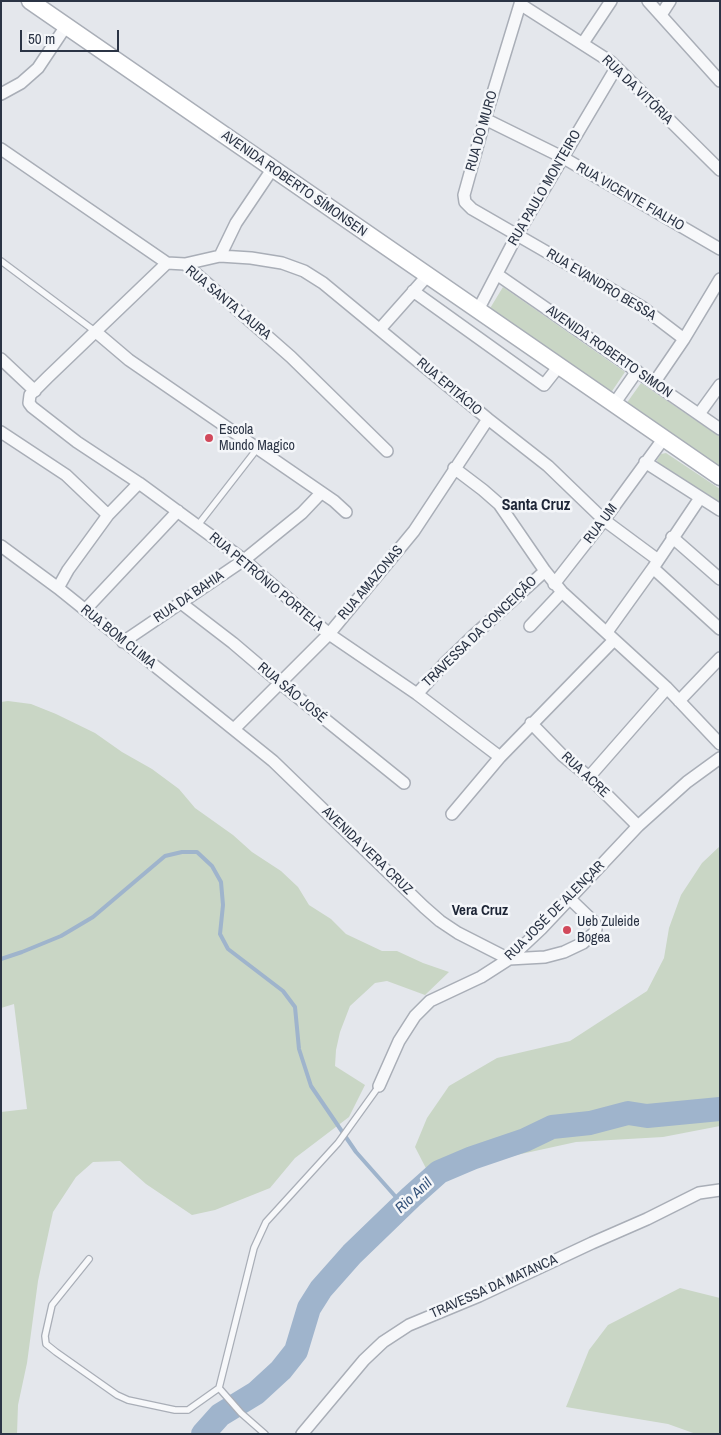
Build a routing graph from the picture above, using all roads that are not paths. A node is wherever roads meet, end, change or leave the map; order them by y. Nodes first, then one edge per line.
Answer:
1 (30, 1) edge
2 (610, 1) edge
3 (648, 1) edge
4 (670, 1) edge
5 (521, 3) edge
6 (661, 15) junction
7 (66, 26) junction
8 (583, 43) junction
9 (616, 68) junction
10 (720, 82) edge
11 (1, 94) edge
12 (485, 119) junction
13 (1, 149) edge
14 (562, 158) junction
15 (273, 168) junction
16 (720, 170) edge
17 (517, 235) junction
18 (720, 249) edge
19 (220, 256) junction
20 (1, 261) edge
21 (167, 263) junction
22 (185, 264) junction
23 (428, 275) junction
24 (498, 275) junction
25 (720, 279) edge
26 (413, 291) junction
27 (478, 310) junction
28 (504, 328) junction
29 (380, 329) junction
30 (96, 332) junction
31 (684, 339) junction
32 (490, 346) junction
33 (1, 359) edge
34 (559, 366) junction
35 (636, 371) junction
36 (654, 383) junction
37 (720, 385) edge
38 (35, 391) junction
39 (614, 404) junction
40 (699, 414) junction
41 (488, 419) junction
42 (720, 429) edge
43 (1, 432) edge
44 (664, 438) junction
45 (257, 449) junction
46 (387, 450) dead end
47 (645, 462) junction
48 (454, 468) junction
49 (720, 477) edge
50 (139, 483) junction
51 (322, 493) junction
52 (700, 498) junction
53 (720, 510) edge
54 (178, 511) junction
55 (346, 512) dead end
56 (108, 515) junction
57 (604, 520) junction
58 (198, 525) junction
59 (672, 537) junction
60 (1, 546) edge
61 (244, 560) junction
62 (655, 564) junction
63 (544, 571) junction
64 (720, 579) edge
65 (58, 588) junction
66 (558, 588) junction
67 (181, 603) junction
68 (84, 610) junction
69 (530, 626) dead end
70 (720, 629) edge
71 (329, 634) junction
72 (611, 636) junction
73 (123, 642) junction
74 (720, 658) edge
75 (280, 683) junction
76 (667, 688) junction
77 (417, 694) junction
78 (679, 701) junction
79 (531, 723) junction
80 (234, 729) junction
81 (720, 744) edge
82 (500, 756) junction
83 (720, 758) edge
84 (589, 777) junction
85 (404, 783) dead end
86 (452, 814) dead end
87 (638, 826) junction
88 (569, 898) junction
89 (509, 959) junction
90 (379, 1086) joint
91 (720, 1190) edge
92 (89, 1260) dead end
93 (219, 1388) junction
94 (265, 1434) edge
95 (302, 1434) edge

1 - 7 street, AVENIDA ROBERTO SÍMONSEN
2 - 8 street
3 - 6 street
4 - 6 street
5 - 8 street, RUA DA VITÓRIA
5 - 12 street, RUA DO MURO
6 - 10 street
7 - 11 street
7 - 15 street, AVENIDA ROBERTO SÍMONSEN
8 - 9 street, RUA DA VITÓRIA
9 - 14 street, RUA PAULO MONTEIRO
9 - 16 street, RUA DA VITÓRIA
12 - 14 street, RUA VICENTE FIALHO
12 - 17 street, RUA DO MURO
13 - 21 street, RUA SANTA LAURA
14 - 17 street, RUA PAULO MONTEIRO
14 - 18 street, RUA VICENTE FIALHO
15 - 19 street
15 - 23 street, AVENIDA ROBERTO SÍMONSEN
17 - 24 street, RUA PAULO MONTEIRO
17 - 31 street, RUA EVANDRO BESSA
19 - 22 street, RUA EPITÁCIO
19 - 29 street, RUA EPITÁCIO
20 - 30 lane
21 - 22 street, RUA SANTA LAURA
21 - 30 street
22 - 46 street, RUA SANTA LAURA
23 - 26 street
23 - 27 street, AVENIDA ROBERTO SÍMONSEN
24 - 27 street, RUA PAULO MONTEIRO
24 - 35 street, AVENIDA ROBERTO SIMON
25 - 31 street
26 - 29 street
26 - 32 street
27 - 28 street, AVENIDA ROBERTO SÍMONSEN
28 - 32 street
28 - 34 street, AVENIDA ROBERTO SÍMONSEN
29 - 41 street, RUA EPITÁCIO
30 - 38 street
30 - 45 street
31 - 36 street
32 - 34 street
33 - 38 street
34 - 39 street, AVENIDA ROBERTO SÍMONSEN
35 - 36 street, AVENIDA ROBERTO SIMON
35 - 39 street
36 - 40 street, AVENIDA ROBERTO SIMON
37 - 40 street
38 - 50 street, RUA PETRÔNIO PORTELA
39 - 44 street, AVENIDA ROBERTO SÍMONSEN
40 - 42 street, AVENIDA ROBERTO SIMON
41 - 48 street, RUA AMAZONAS
41 - 57 street, RUA EPITÁCIO
43 - 56 street
44 - 47 street
44 - 49 street, AVENIDA ROBERTO SÍMONSEN
45 - 51 street
45 - 58 lane
47 - 52 street
47 - 57 street, RUA UM
48 - 63 street
48 - 71 street, RUA AMAZONAS
50 - 54 street, RUA PETRÔNIO PORTELA
50 - 56 street
51 - 55 street
51 - 61 street, RUA DA BAHIA
52 - 53 street
52 - 59 street
54 - 58 street, RUA PETRÔNIO PORTELA
54 - 68 street
56 - 65 street
57 - 62 street, RUA EPITÁCIO
57 - 66 street, RUA UM
58 - 61 street, RUA PETRÔNIO PORTELA
59 - 62 street
59 - 64 street
60 - 65 street, RUA BOM CLIMA
61 - 67 street, RUA DA BAHIA
61 - 71 street, RUA PETRÔNIO PORTELA
62 - 70 street, RUA EPITÁCIO
62 - 72 street
63 - 66 street
63 - 77 street, TRAVESSA DA CONCEIÇÃO
65 - 68 street, RUA BOM CLIMA
66 - 69 street, RUA UM
66 - 72 street
67 - 73 street, RUA DA BAHIA
67 - 75 street, RUA SÃO JOSÉ
68 - 73 street, RUA BOM CLIMA
71 - 75 street, RUA AMAZONAS
71 - 77 street, RUA PETRÔNIO PORTELA
72 - 76 street
72 - 79 street
73 - 80 street, RUA BOM CLIMA
74 - 78 street
75 - 80 street, RUA AMAZONAS
75 - 85 street, RUA SÃO JOSÉ
76 - 78 street
76 - 84 street
77 - 82 street, RUA PETRÔNIO PORTELA
78 - 81 street
79 - 82 street
79 - 84 street, RUA ACRE
80 - 89 street, AVENIDA VERA CRUZ
82 - 86 street
83 - 87 street, RUA JOSÉ DE ALENÇAR
84 - 87 street, RUA ACRE
87 - 88 street, RUA JOSÉ DE ALENÇAR
88 - 89 street, RUA JOSÉ DE ALENÇAR
88 - 89 street
89 - 90 street, RUA JOSÉ DE ALENÇAR
90 - 93 lane
91 - 95 street, TRAVESSA DA MATANCA
92 - 93 lane
93 - 94 lane

